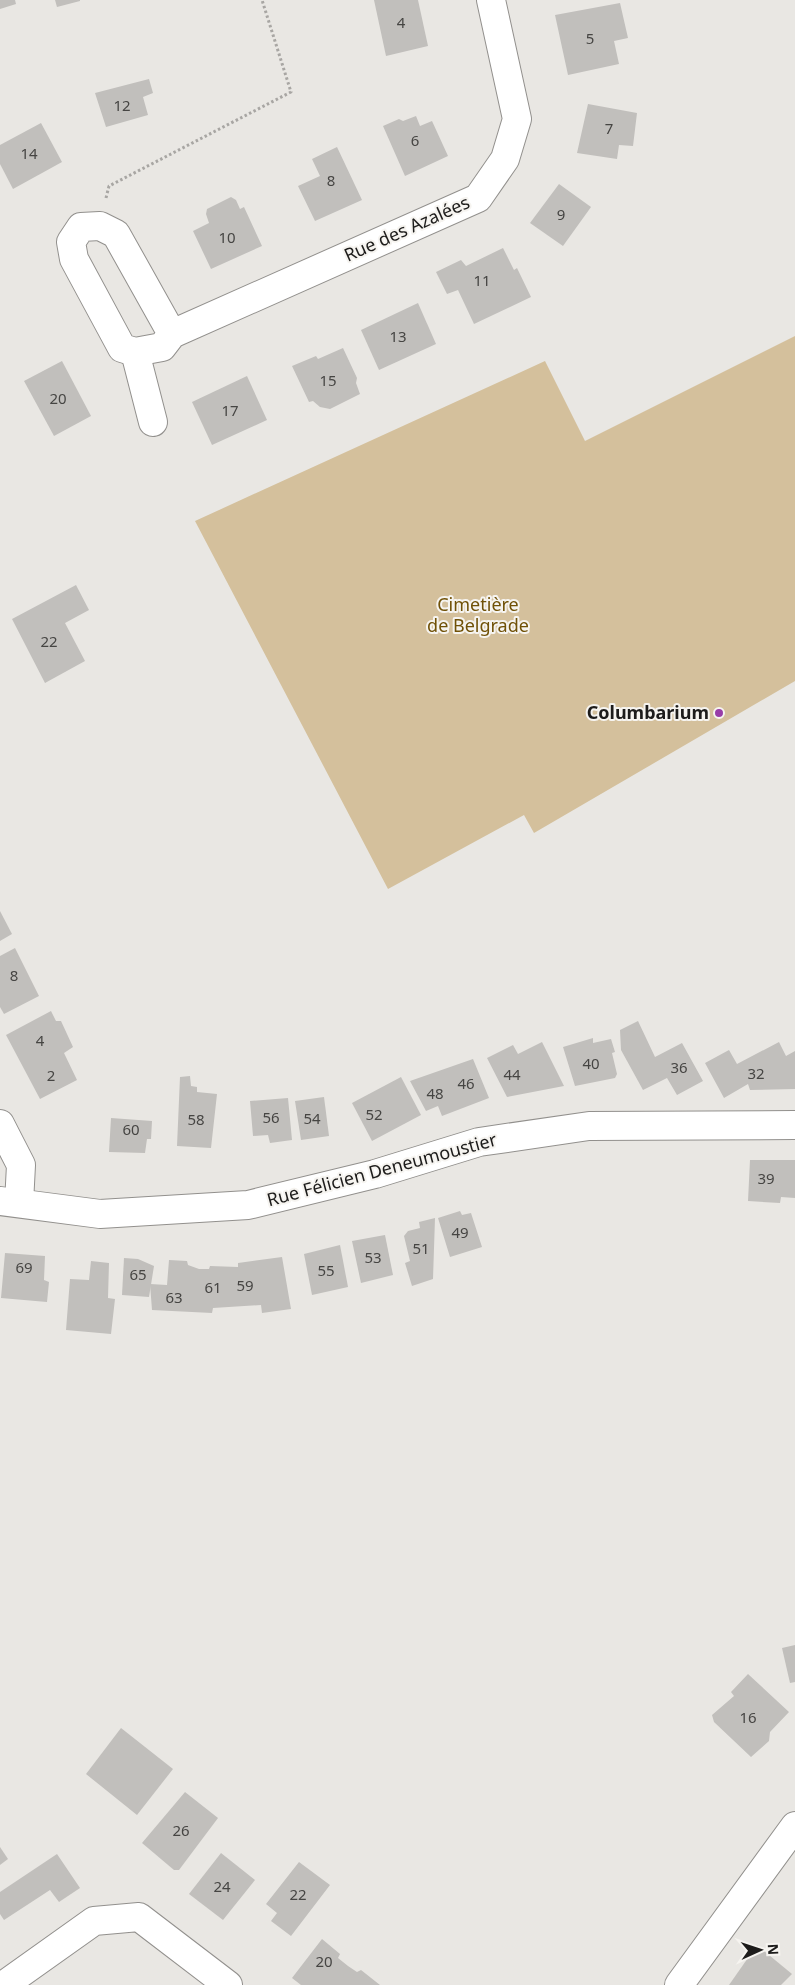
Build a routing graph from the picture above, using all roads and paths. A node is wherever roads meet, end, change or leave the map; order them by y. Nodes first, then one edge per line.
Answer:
1 (262, 0) edge
2 (490, 0) edge
3 (100, 226) junction
4 (172, 334) junction
5 (135, 352) junction
6 (153, 422) dead end
7 (0, 1124) edge
8 (795, 1126) edge
9 (10, 1202) edge
10 (795, 1826) edge
11 (4, 1985) edge
12 (228, 1985) edge
13 (679, 1985) edge

1 - 3 path
2 - 4 street, Rue des Azalées
3 - 4 street
3 - 5 street
4 - 5 street, Rue des Azalées
5 - 6 street
7 - 9 street
8 - 9 street, Rue Félicien Deneumoustier
10 - 13 street
11 - 12 street

